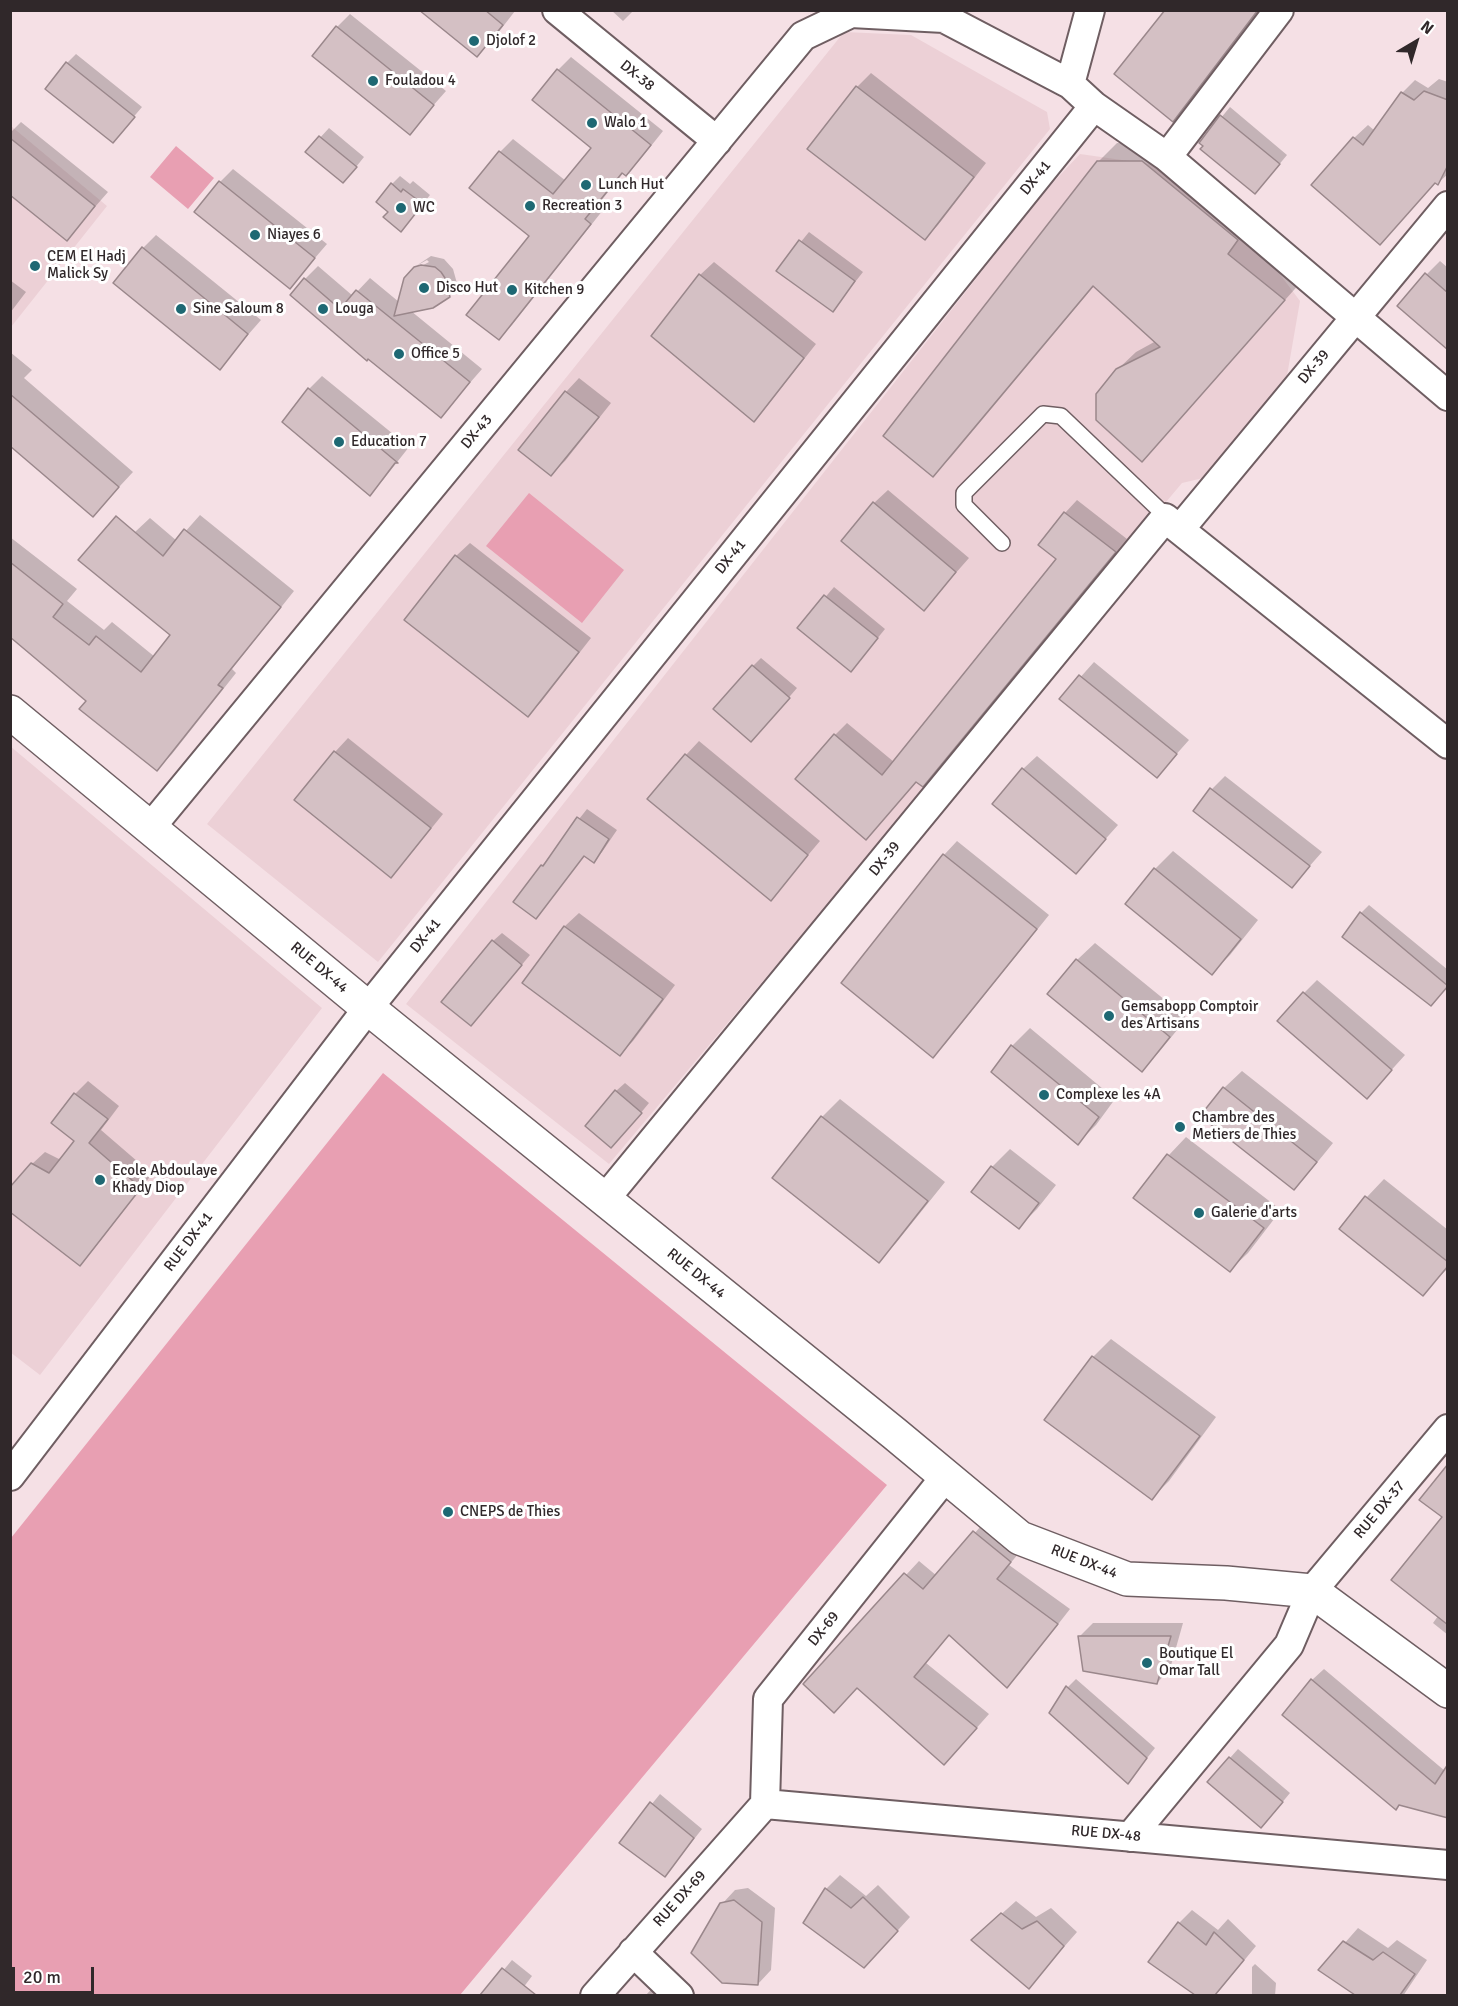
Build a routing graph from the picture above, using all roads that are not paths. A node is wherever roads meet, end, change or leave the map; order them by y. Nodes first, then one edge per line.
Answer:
1 (557, 10) edge
2 (1090, 10) edge
3 (1279, 10) edge
4 (1070, 84) junction
5 (1094, 106) junction
6 (717, 141) junction
7 (1167, 157) junction
8 (1448, 206) edge
9 (1356, 316) junction
10 (1448, 396) edge
11 (1173, 523) junction
12 (1002, 543) dead end
13 (10, 712) edge
14 (1448, 744) edge
15 (150, 828) junction
16 (368, 1008) junction
17 (604, 1200) junction
18 (1448, 1429) edge
19 (10, 1476) edge
20 (946, 1476) junction
21 (1312, 1591) junction
22 (1448, 1690) edge
23 (765, 1804) junction
24 (1130, 1837) junction
25 (1448, 1865) edge
26 (633, 1952) junction
27 (595, 1995) edge
28 (679, 1995) edge

1 - 6 street, DX-38
2 - 4 street
3 - 7 street
4 - 5 street
4 - 6 street, DX-43
5 - 7 street
5 - 16 street, DX-41
6 - 15 street, DX-43
7 - 9 street
8 - 9 street, DX-39
9 - 10 street
9 - 11 street, DX-39
11 - 12 lane
11 - 14 street
11 - 17 street, DX-39
13 - 15 street, RUE DX-44
15 - 16 street, RUE DX-44
16 - 17 street, RUE DX-44
16 - 19 street, RUE DX-41
17 - 20 street, RUE DX-44
18 - 21 street, RUE DX-37
20 - 21 street, RUE DX-44
20 - 23 street, DX-69
21 - 22 street
21 - 24 street, RUE DX-37
23 - 24 street, RUE DX-48
23 - 26 street, RUE DX-69
24 - 25 street, RUE DX-48
26 - 27 street, RUE DX-69
26 - 28 street

